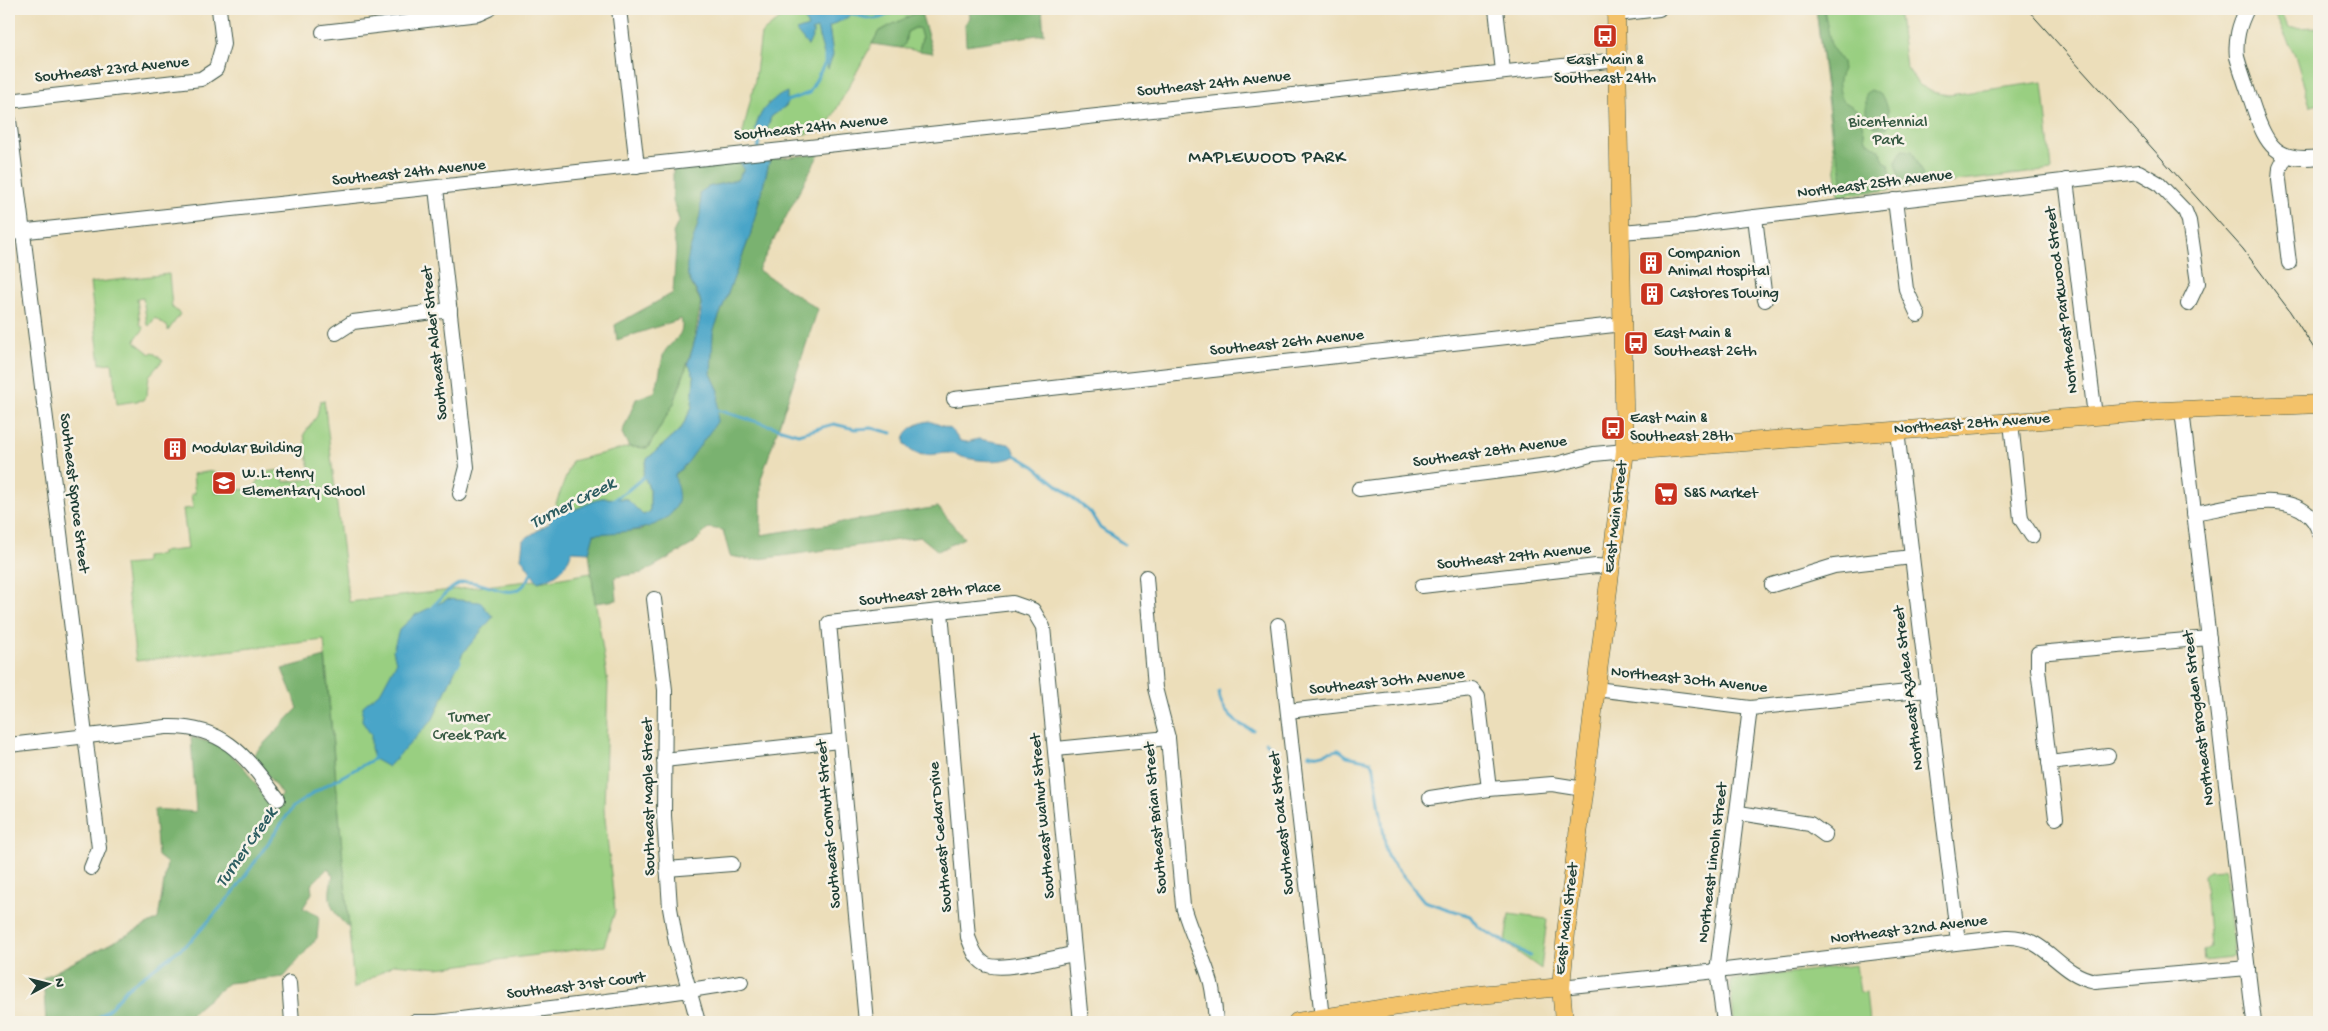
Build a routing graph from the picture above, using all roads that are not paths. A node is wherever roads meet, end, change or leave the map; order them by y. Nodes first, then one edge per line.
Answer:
1 (219, 9) edge
2 (490, 9) edge
3 (619, 9) edge
4 (1496, 9) edge
5 (1659, 9) edge
6 (2247, 9) edge
7 (1617, 11) edge
8 (323, 32) dead end
9 (1618, 60) junction
10 (1503, 71) junction
11 (9, 101) edge
12 (9, 120) edge
13 (2286, 156) junction
14 (2319, 157) edge
15 (637, 166) junction
16 (2066, 180) junction
17 (436, 188) junction
18 (1896, 200) junction
19 (1754, 217) junction
20 (1621, 232) junction
21 (16, 233) edge
22 (2289, 263) dead end
23 (1766, 300) dead end
24 (2188, 304) dead end
25 (450, 310) junction
26 (1918, 315) dead end
27 (1623, 324) junction
28 (336, 333) dead end
29 (954, 399) dead end
30 (2319, 404) edge
31 (2182, 410) junction
32 (2095, 416) junction
33 (2010, 422) junction
34 (1897, 431) junction
35 (1625, 451) junction
36 (1360, 489) dead end
37 (460, 494) dead end
38 (2194, 513) junction
39 (2319, 532) edge
40 (2032, 536) dead end
41 (1912, 557) junction
42 (1611, 567) junction
43 (1146, 577) dead end
44 (1772, 585) dead end
45 (1422, 586) dead end
46 (654, 599) dead end
47 (1033, 610) joint
48 (940, 611) junction
49 (829, 623) joint
50 (1278, 625) dead end
51 (2208, 638) junction
52 (1596, 688) junction
53 (1928, 690) junction
54 (1750, 708) junction
55 (1288, 711) junction
56 (86, 737) junction
57 (1168, 738) junction
58 (839, 741) junction
59 (9, 745) edge
60 (1056, 750) junction
61 (2108, 756) dead end
62 (664, 760) junction
63 (2049, 763) junction
64 (1489, 789) junction
65 (1584, 789) junction
66 (1430, 798) dead end
67 (278, 799) dead end
68 (1738, 813) junction
69 (2056, 818) dead end
70 (1825, 835) dead end
71 (732, 864) dead end
72 (91, 868) dead end
73 (667, 869) junction
74 (1958, 942) junction
75 (1074, 954) junction
76 (2248, 968) junction
77 (1717, 971) junction
78 (289, 982) dead end
79 (741, 982) dead end
80 (1561, 987) junction
81 (689, 991) junction
82 (1322, 1018) junction
83 (292, 1022) edge
84 (414, 1022) edge
85 (698, 1022) edge
86 (866, 1022) edge
87 (1081, 1022) edge
88 (1216, 1022) edge
89 (1297, 1022) edge
90 (1564, 1022) edge
91 (1724, 1022) edge
92 (2254, 1022) edge

1 - 11 street, Southeast 23rd Avenue
2 - 8 street
3 - 15 street
4 - 10 street
5 - 7 street
6 - 13 street
7 - 9 main road, East Main Street
9 - 10 street, Southeast 24th Avenue
9 - 20 main road, East Main Street
10 - 15 street, Southeast 24th Avenue
12 - 21 street, Southeast Spruce Street
13 - 14 street
13 - 22 street
15 - 17 street, Southeast 24th Avenue
16 - 18 street, Northeast 25th Avenue
16 - 24 street, Northeast 25th Avenue
16 - 32 street, Northeast Parkwood Street
17 - 21 street, Southeast 24th Avenue
17 - 25 street, Southeast Alder Street
18 - 19 street, Northeast 25th Avenue
18 - 26 street
19 - 20 street, Northeast 25th Avenue
19 - 23 street
20 - 27 main road, East Main Street
21 - 56 street, Southeast Spruce Street
25 - 28 street
25 - 37 street, Southeast Alder Street
27 - 29 street, Southeast 26th Avenue
27 - 35 main road, East Main Street
30 - 31 main road, Northeast 28th Avenue
31 - 32 main road, Northeast 28th Avenue
31 - 38 street, Northeast Brogden Street
32 - 33 main road, Northeast 28th Avenue
33 - 34 main road, Northeast 28th Avenue
33 - 40 street
34 - 35 main road, Northeast 28th Avenue
34 - 41 street, Northeast Azalea Street
35 - 36 street, Southeast 28th Avenue
35 - 42 main road, East Main Street
38 - 39 street
38 - 51 street, Northeast Brogden Street
41 - 44 street
41 - 53 street, Northeast Azalea Street
42 - 45 street, Southeast 29th Avenue
42 - 52 main road, East Main Street
43 - 57 street, Southeast Brian Street
46 - 62 street, Southeast Maple Street
47 - 48 street, Southeast 28th Place
47 - 60 street, Southeast Walnut Street
48 - 49 street, Southeast 28th Place
48 - 75 street, Southeast Cedar Drive
49 - 58 street, Southeast Cornutt Street
50 - 55 street, Southeast Oak Street
51 - 63 street
51 - 76 street, Northeast Brogden Street
52 - 54 street, Northeast 30th Avenue
52 - 65 main road, East Main Street
53 - 54 street, Northeast 30th Avenue
53 - 74 street, Northeast Azalea Street
54 - 68 street, Northeast Lincoln Street
55 - 64 street, Southeast 30th Avenue
55 - 82 street, Southeast Oak Street
56 - 59 street
56 - 67 street
56 - 72 street, Southeast Spruce Street
57 - 60 street
57 - 88 street, Southeast Brian Street
58 - 62 street
58 - 86 street, Southeast Cornutt Street
60 - 75 street, Southeast Walnut Street
61 - 63 street
62 - 73 street, Southeast Maple Street
63 - 69 street
64 - 65 street
64 - 66 street
65 - 80 main road, East Main Street
68 - 70 street
68 - 77 street, Northeast Lincoln Street
71 - 73 street
73 - 81 street, Southeast Maple Street
74 - 76 street, Northeast 32nd Avenue
74 - 77 street, Northeast 32nd Avenue
75 - 87 street, Southeast Walnut Street
76 - 92 street, Northeast Brogden Street
77 - 80 street, Northeast 32nd Avenue
77 - 91 street, Northeast Lincoln Street
78 - 83 street
79 - 81 street, Southeast 31st Court
80 - 82 main road
80 - 90 main road, East Main Street
81 - 84 street, Southeast 31st Court
81 - 85 street, Southeast Maple Street
82 - 89 main road

